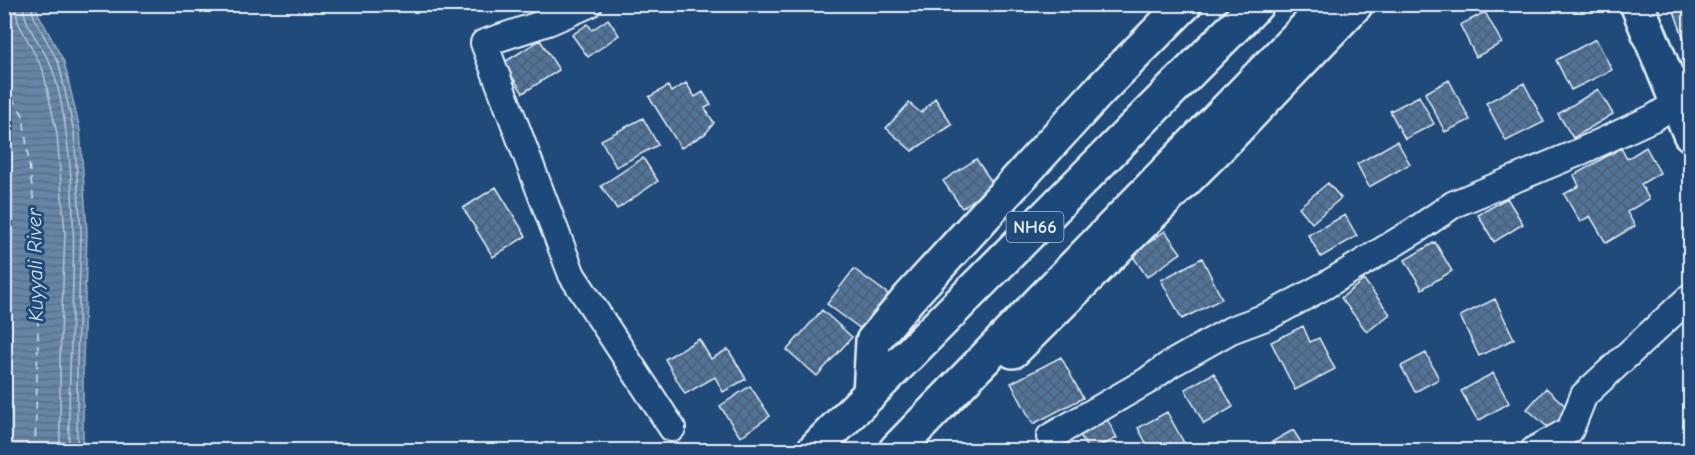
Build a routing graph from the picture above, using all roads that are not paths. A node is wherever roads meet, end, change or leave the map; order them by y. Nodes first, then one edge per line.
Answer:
1 (589, 4) edge
2 (1185, 4) edge
3 (1257, 4) edge
4 (1329, 4) edge
5 (1356, 4) edge
6 (1637, 4) edge
7 (1677, 103) junction
8 (1690, 134) edge
9 (1690, 297) edge
10 (870, 394) junction
11 (937, 408) junction
12 (672, 428) dead end
13 (1050, 437) dead end
14 (813, 450) edge
15 (897, 450) edge
16 (1534, 450) edge

1 - 12 street
2 - 10 main road
3 - 10 main road, NH66
4 - 11 main road, NH66
5 - 11 main road
6 - 7 main road
7 - 8 main road
7 - 13 street
9 - 16 street
10 - 14 main road, NH66
11 - 15 main road, NH66

